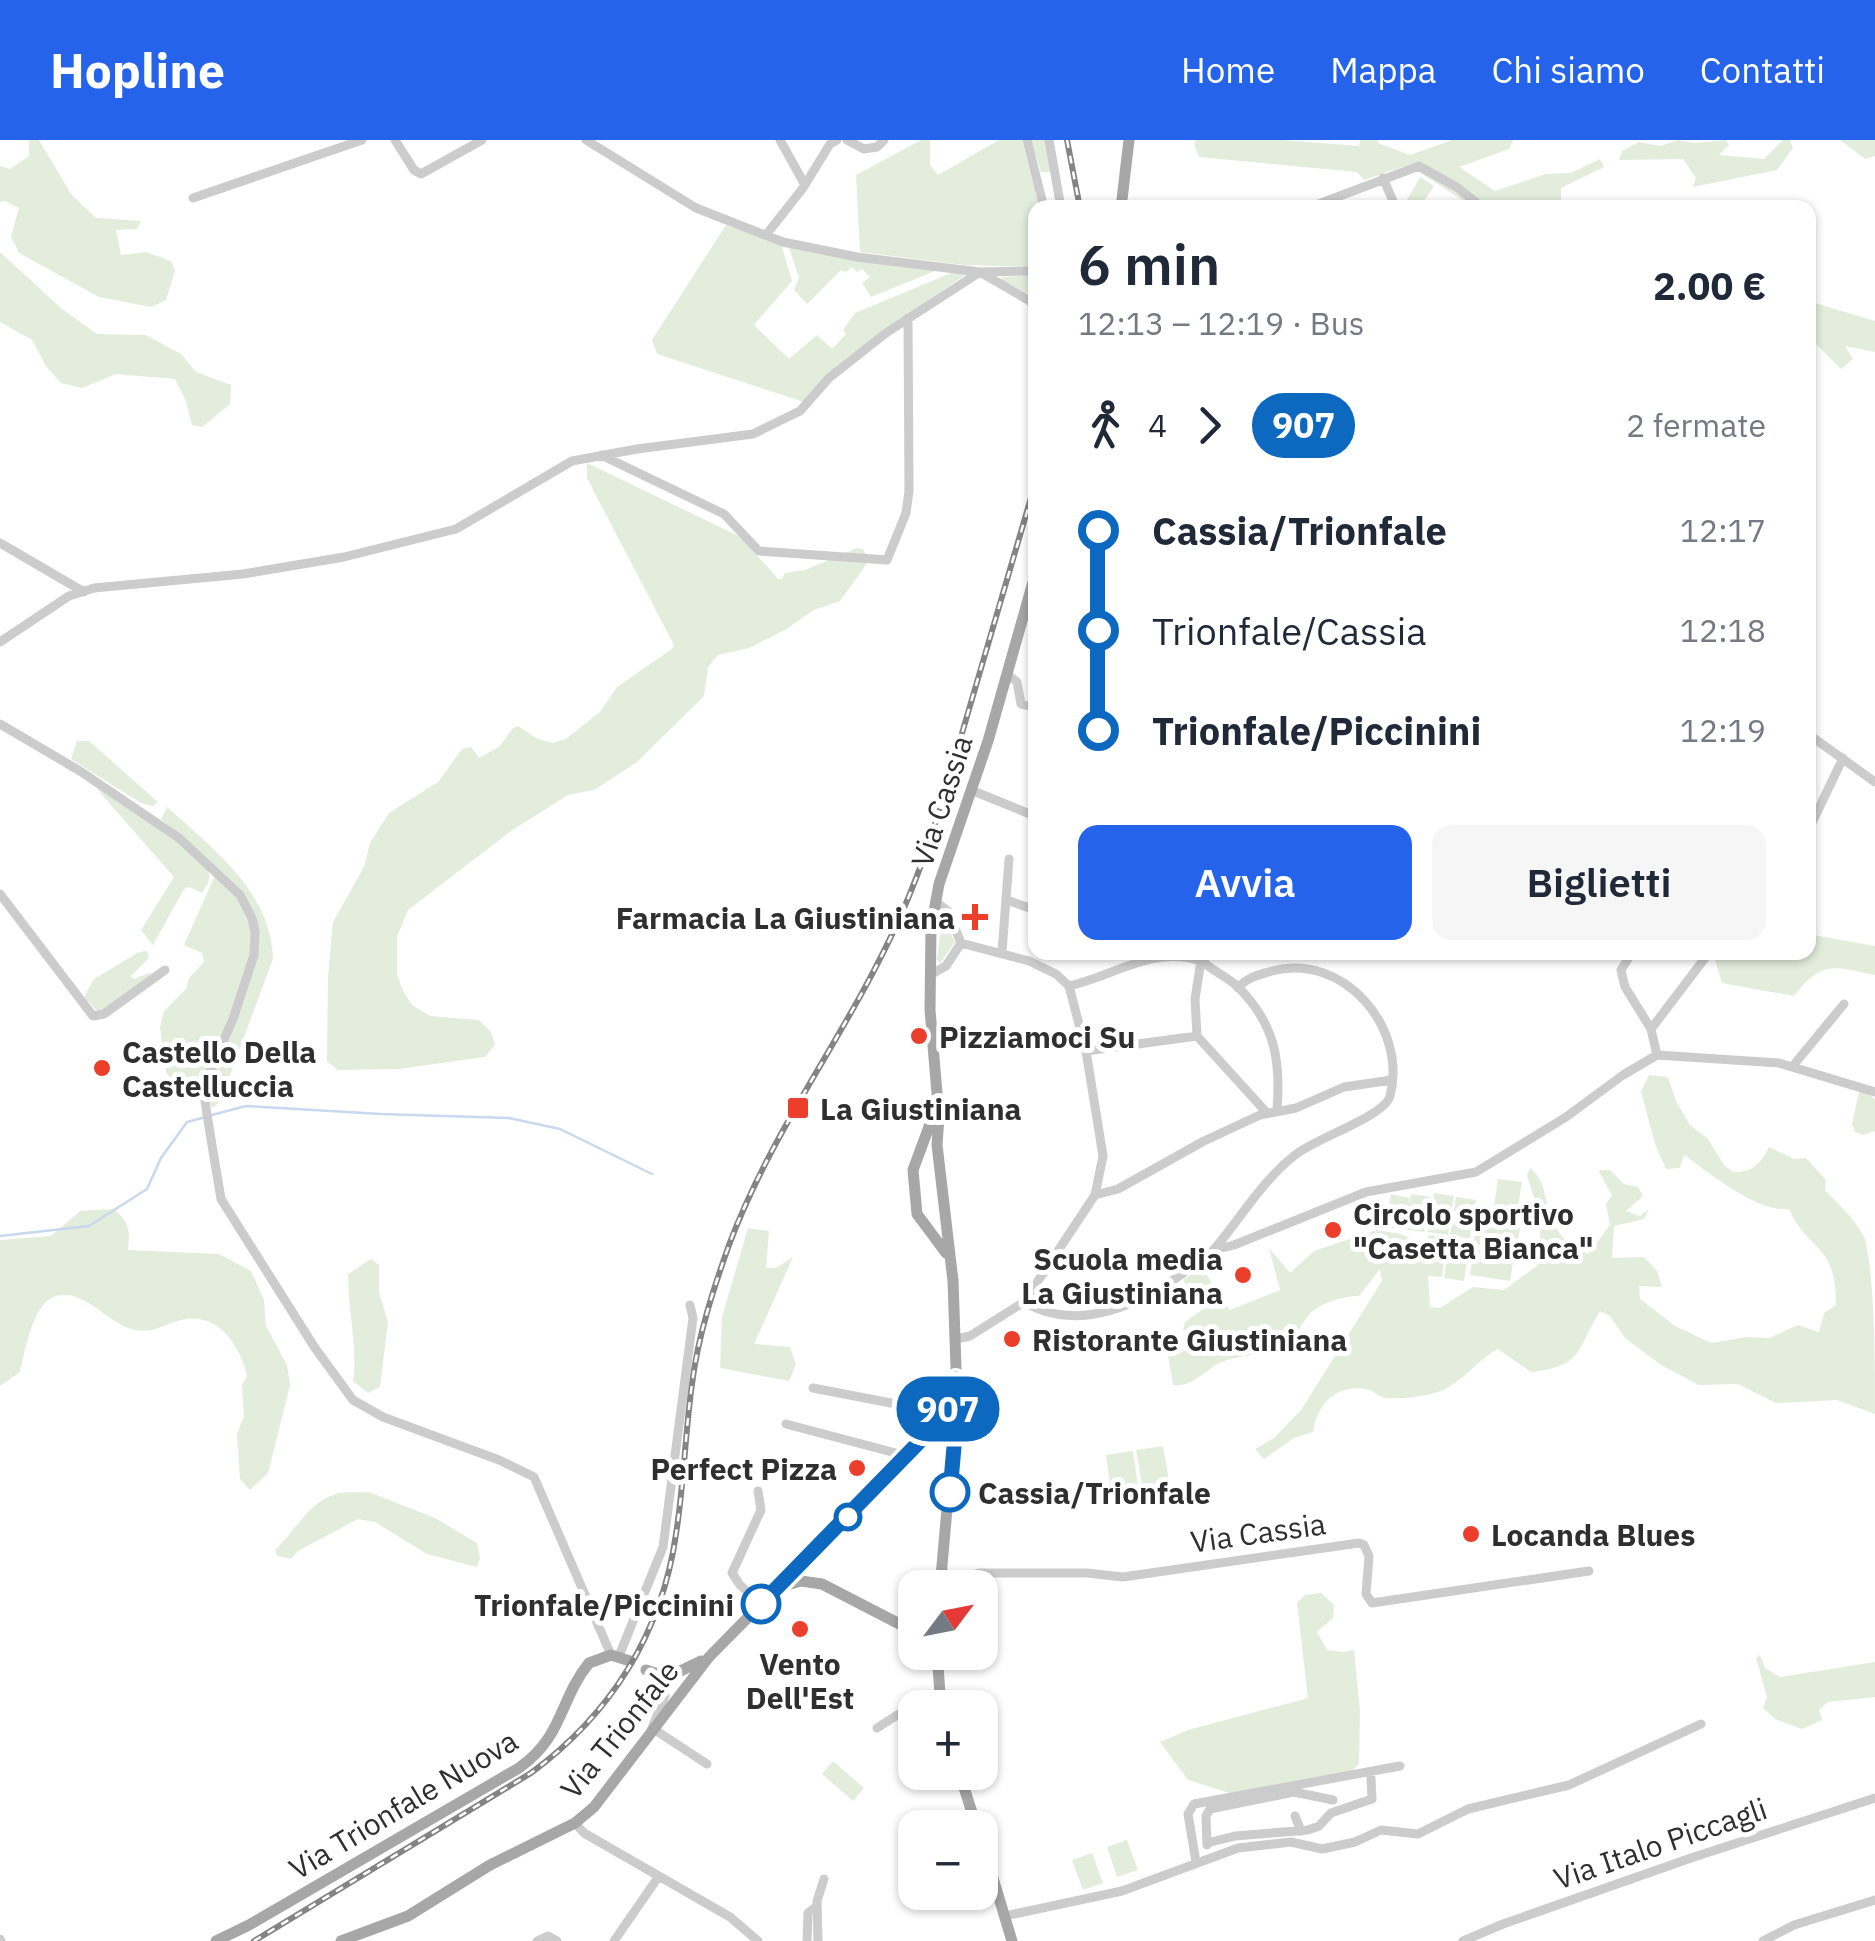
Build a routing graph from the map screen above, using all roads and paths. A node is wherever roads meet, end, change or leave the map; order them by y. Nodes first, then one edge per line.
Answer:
1 (362, 140) edge
2 (395, 140) edge
3 (482, 140) edge
4 (586, 140) edge
5 (780, 140) edge
6 (847, 140) edge
7 (884, 140) edge
8 (1027, 140) edge
9 (1050, 140) edge
10 (1129, 140) edge
11 (832, 142) edge
12 (1383, 178) junction
13 (1058, 179) junction
14 (1038, 184) junction
15 (805, 185) junction
16 (193, 198) dead end
17 (1042, 200) edge
18 (1060, 200) edge
19 (1122, 200) edge
20 (1328, 200) edge
21 (1393, 200) edge
22 (1473, 200) edge
23 (766, 235) junction
24 (1028, 271) edge
25 (980, 272) junction
26 (1028, 300) edge
27 (908, 318) junction
28 (602, 455) junction
29 (0, 542) edge
30 (84, 592) junction
31 (1028, 602) edge
32 (1021, 627) junction
33 (1028, 627) edge
34 (0, 642) edge
35 (1008, 675) junction
36 (1028, 706) edge
37 (0, 724) edge
38 (1816, 739) edge
39 (1844, 758) junction
40 (1875, 782) edge
41 (971, 790) junction
42 (1028, 813) edge
43 (1816, 816) edge
44 (1008, 859) dead end
45 (0, 894) edge
46 (1007, 900) junction
47 (936, 901) junction
48 (1028, 908) edge
49 (961, 943) junction
50 (1002, 952) junction
51 (1134, 960) edge
52 (1198, 960) edge
53 (1203, 960) edge
54 (1628, 960) edge
55 (1703, 960) edge
56 (165, 970) dead end
57 (930, 975) junction
58 (1069, 986) junction
59 (1238, 988) junction
60 (1844, 1004) dead end
61 (1651, 1029) junction
62 (1197, 1036) junction
63 (1086, 1051) junction
64 (1657, 1055) junction
65 (1792, 1067) junction
66 (1392, 1080) junction
67 (1875, 1092) edge
68 (936, 1108) junction
69 (1272, 1111) junction
70 (939, 1161) junction
71 (915, 1162) junction
72 (1095, 1195) junction
73 (944, 1215) junction
74 (927, 1225) junction
75 (1214, 1250) junction
76 (951, 1264) junction
77 (1024, 1302) junction
78 (690, 1306) dead end
79 (956, 1339) junction
80 (956, 1379) junction
81 (813, 1388) dead end
82 (945, 1413) junction
83 (956, 1421) junction
84 (786, 1424) dead end
85 (927, 1434) junction
86 (955, 1436) junction
87 (907, 1456) junction
88 (758, 1492) dead end
89 (818, 1546) junction
90 (942, 1570) edge
91 (1589, 1571) dead end
92 (998, 1573) edge
93 (822, 1584) junction
94 (776, 1589) junction
95 (761, 1604) junction
96 (898, 1622) edge
97 (709, 1656) junction
98 (620, 1657) junction
99 (650, 1672) joint
100 (898, 1714) edge
101 (1701, 1724) dead end
102 (652, 1728) junction
103 (877, 1728) dead end
104 (707, 1764) dead end
105 (1400, 1766) dead end
106 (1371, 1778) dead end
107 (1875, 1798) edge
108 (1332, 1800) dead end
109 (1295, 1816) dead end
110 (575, 1823) junction
111 (1301, 1831) junction
112 (1206, 1843) junction
113 (1209, 1857) junction
114 (1196, 1862) junction
115 (659, 1876) junction
116 (824, 1880) dead end
117 (998, 1891) edge
118 (1875, 1900) edge
119 (817, 1906) junction
120 (1006, 1916) junction
121 (216, 1941) edge
122 (342, 1941) edge
123 (538, 1941) edge
124 (556, 1941) edge
125 (614, 1941) edge
126 (758, 1941) edge
127 (807, 1941) edge
128 (818, 1941) edge
129 (1012, 1941) edge
130 (1464, 1941) edge
131 (1763, 1941) edge

1 - 16 street
2 - 3 street
4 - 23 street
5 - 15 street
6 - 7 street
8 - 14 street
9 - 13 street
10 - 19 main road
11 - 15 street
12 - 20 street
12 - 21 street
12 - 22 street
13 - 14 street
13 - 18 street
14 - 17 street
15 - 23 street
23 - 25 street
24 - 25 street
25 - 26 street
25 - 27 street
27 - 28 street
27 - 28 street
28 - 30 street
29 - 30 street
30 - 34 street
31 - 32 main road, Via Cassia
32 - 33 street
32 - 35 main road, Via Cassia
35 - 36 street
35 - 41 main road, Via Cassia
37 - 98 street
38 - 39 street
39 - 40 street
39 - 43 street
41 - 42 street
41 - 47 main road, Via Cassia
44 - 46 street
45 - 56 street
46 - 48 street
46 - 50 street
47 - 49 street
47 - 57 main road, Via Cassia
49 - 50 street
49 - 57 street
50 - 58 street
51 - 58 street
52 - 62 street
53 - 59 street
54 - 61 street
55 - 61 street
57 - 68 main road, Via Cassia
58 - 63 street
59 - 66 street
59 - 69 street
60 - 65 street
61 - 64 street
62 - 63 street
62 - 69 street
63 - 72 street
64 - 65 street
64 - 75 street
65 - 67 street
66 - 69 street
66 - 75 street
68 - 70 main road, Via Cassia
68 - 71 main road, Via Cassia
69 - 72 street
70 - 71 main road
70 - 73 main road, Via Cassia
71 - 74 main road, Via Cassia
72 - 77 street
73 - 74 main road
73 - 76 main road, Via Cassia
74 - 76 main road, Via Cassia
75 - 77 street
76 - 79 main road, Via Cassia
77 - 79 street
78 - 98 street
79 - 80 main road, Via Cassia
80 - 82 main road, Via Trionfale
80 - 83 main road, Via Cassia
81 - 82 street
82 - 83 street
82 - 85 main road, Via Trionfale
83 - 86 main road, Via Cassia
84 - 87 street
85 - 86 street
85 - 87 main road, Via Trionfale
86 - 90 main road, Via Cassia
87 - 89 main road, Via Trionfale
88 - 95 street
89 - 93 main road
89 - 94 main road, Via Trionfale
91 - 92 street, Via Cassia
93 - 94 main road
93 - 96 main road
94 - 95 main road, Via Trionfale
95 - 97 main road, Via Trionfale
97 - 99 main road
97 - 102 main road, Via Trionfale
98 - 121 main road, Via Trionfale Nuova
99 - 102 street
100 - 103 street
101 - 113 street
102 - 104 street
102 - 110 main road, Via Trionfale
105 - 114 street
106 - 111 street
107 - 130 street, Via Italo Piccagli
108 - 112 street
109 - 111 street
110 - 115 street
110 - 122 main road, Via Trionfale
111 - 112 street
112 - 113 street
113 - 114 street
114 - 120 street
115 - 125 street
115 - 126 street
116 - 119 street
117 - 120 main road
118 - 131 street
119 - 127 street
119 - 128 street
120 - 129 main road
123 - 124 street

